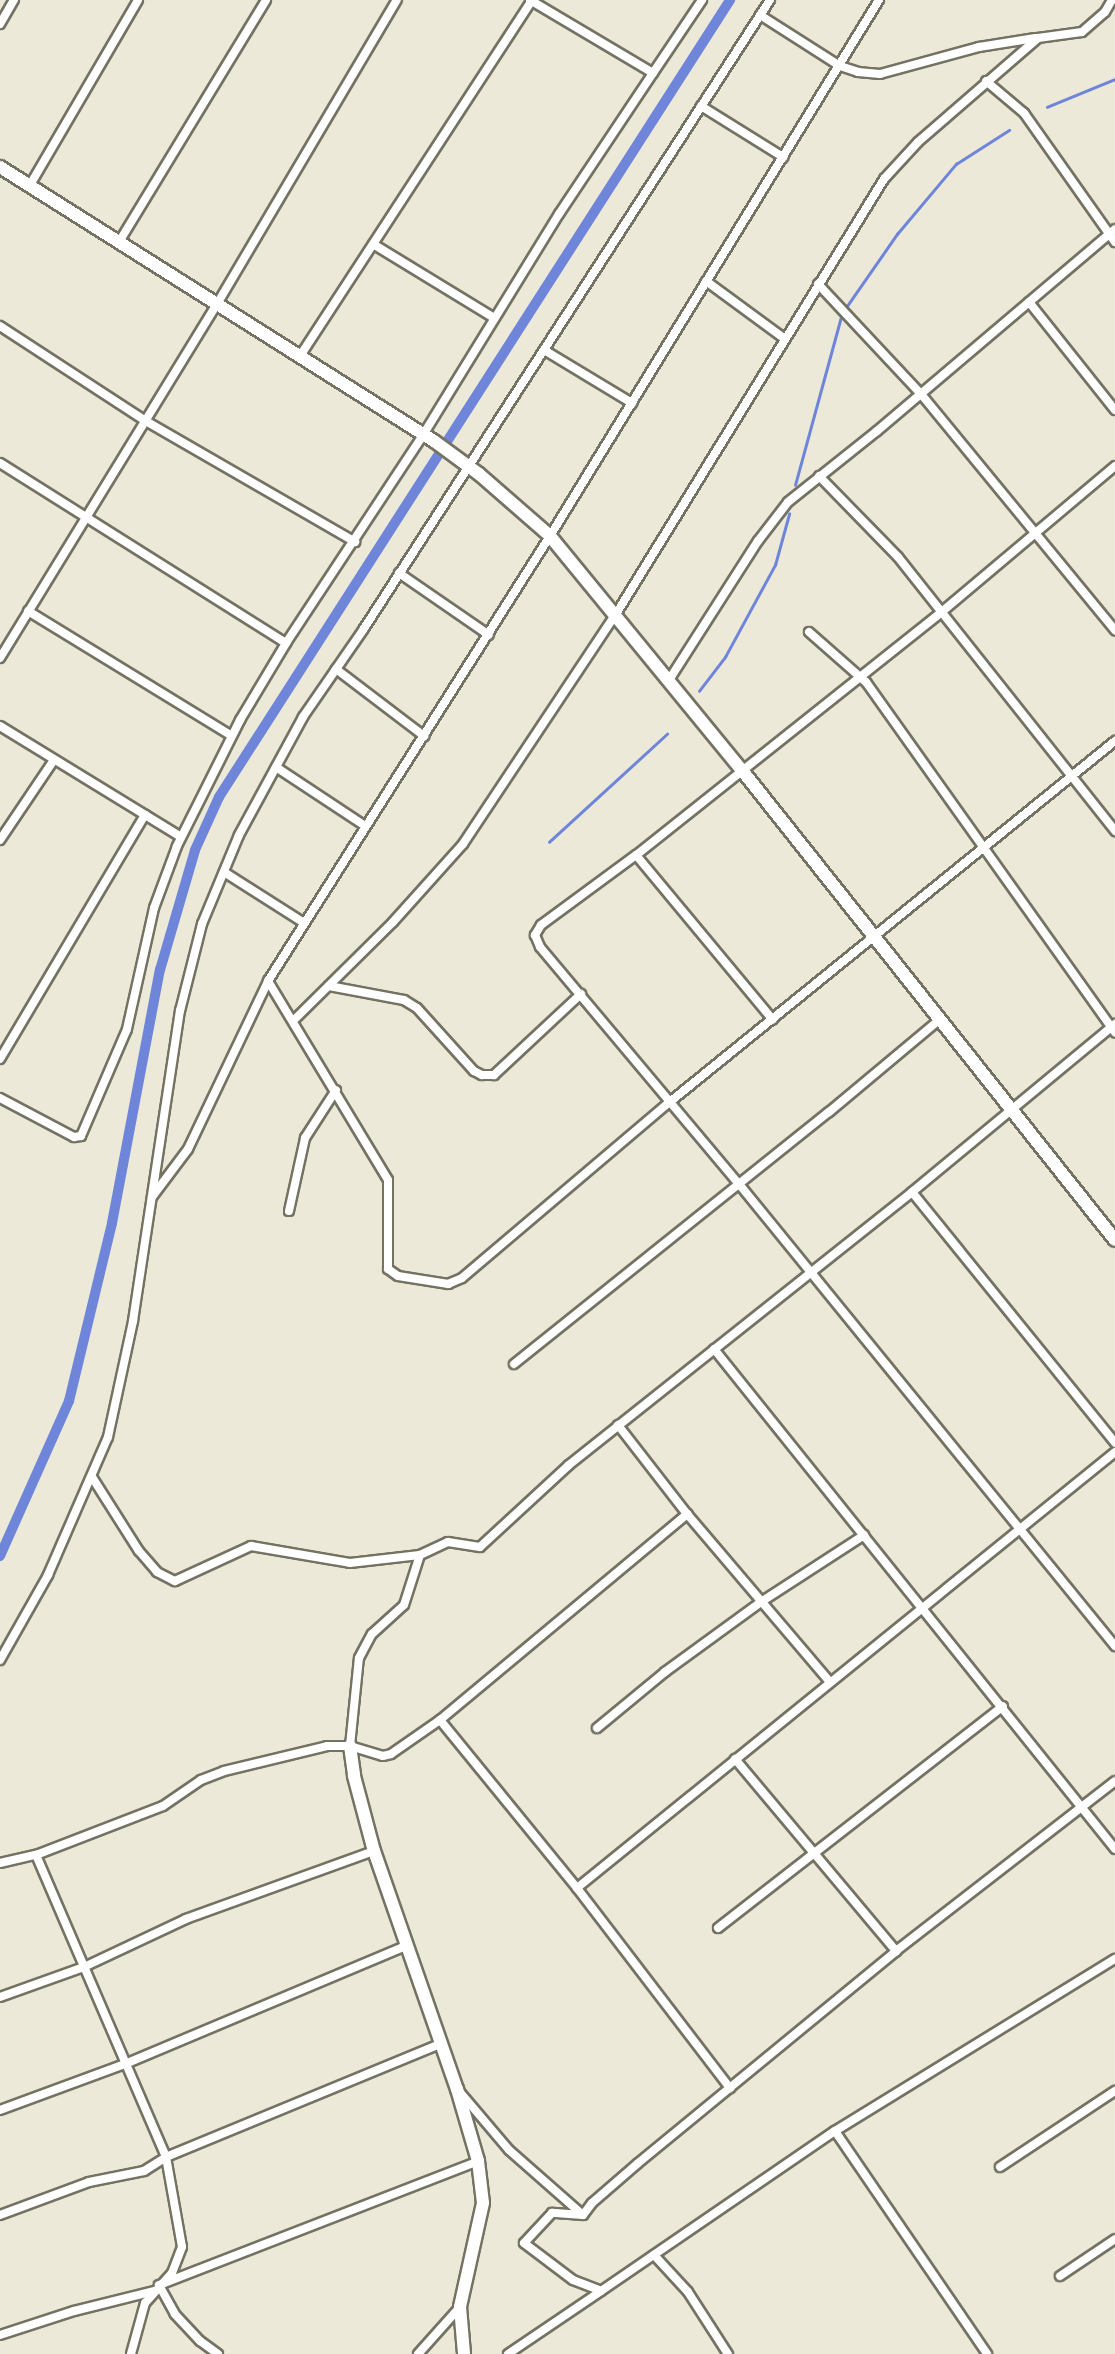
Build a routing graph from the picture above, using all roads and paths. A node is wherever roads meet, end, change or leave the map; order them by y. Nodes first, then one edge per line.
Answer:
1 (14, 0) edge
2 (138, 0) edge
3 (266, 0) edge
4 (397, 0) edge
5 (531, 0) edge
6 (702, 0) edge
7 (770, 0) edge
8 (880, 0) edge
9 (1112, 0) edge
10 (760, 15) junction
11 (0, 23) edge
12 (1038, 38) junction
13 (839, 66) junction
14 (653, 74) junction
15 (986, 81) junction
16 (701, 107) junction
17 (783, 157) junction
18 (0, 166) edge
19 (30, 186) junction
20 (1112, 231) edge
21 (119, 242) junction
22 (1115, 242) edge
23 (373, 244) junction
24 (706, 281) junction
25 (818, 284) junction
26 (1029, 302) junction
27 (217, 304) junction
28 (494, 317) junction
29 (0, 326) edge
30 (785, 339) junction
31 (544, 350) junction
32 (300, 356) junction
33 (921, 394) junction
34 (632, 403) junction
35 (1115, 410) edge
36 (144, 420) junction
37 (429, 438) junction
38 (462, 461) junction
39 (0, 463) edge
40 (1115, 466) edge
41 (819, 476) junction
42 (85, 516) junction
43 (1037, 533) junction
44 (550, 536) junction
45 (355, 542) junction
46 (399, 573) junction
47 (28, 611) junction
48 (943, 611) junction
49 (616, 614) junction
50 (1115, 630) edge
51 (809, 632) dead end
52 (489, 635) junction
53 (286, 643) junction
54 (0, 658) edge
55 (336, 669) junction
56 (860, 675) junction
57 (669, 680) junction
58 (0, 726) edge
59 (232, 736) junction
60 (424, 736) junction
61 (1115, 741) edge
62 (54, 760) junction
63 (276, 767) junction
64 (741, 769) junction
65 (1072, 776) junction
66 (145, 815) junction
67 (365, 826) junction
68 (1115, 831) edge
69 (181, 837) junction
70 (0, 840) edge
71 (985, 847) junction
72 (636, 855) junction
73 (224, 872) junction
74 (304, 923) junction
75 (873, 938) junction
76 (268, 981) junction
77 (328, 986) junction
78 (581, 994) junction
79 (294, 1020) junction
80 (773, 1020) junction
81 (939, 1020) junction
82 (1114, 1029) edge
83 (0, 1059) edge
84 (336, 1090) junction
85 (0, 1098) edge
86 (671, 1101) junction
87 (1012, 1112) junction
88 (739, 1184) junction
89 (912, 1192) junction
90 (150, 1199) junction
91 (289, 1210) dead end
92 (1115, 1240) edge
93 (809, 1272) junction
94 (714, 1349) junction
95 (514, 1364) dead end
96 (618, 1426) junction
97 (1115, 1443) edge
98 (1115, 1452) edge
99 (92, 1477) junction
100 (687, 1514) junction
101 (1019, 1528) junction
102 (864, 1535) junction
103 (420, 1555) junction
104 (761, 1602) junction
105 (923, 1606) junction
106 (1115, 1646) edge
107 (0, 1660) edge
108 (830, 1682) junction
109 (1003, 1706) junction
110 (440, 1720) junction
111 (597, 1728) dead end
112 (350, 1746) junction
113 (735, 1759) junction
114 (1115, 1781) edge
115 (1081, 1806) junction
116 (1115, 1849) edge
117 (374, 1851) junction
118 (814, 1853) junction
119 (36, 1855) junction
120 (0, 1863) edge
121 (577, 1888) junction
122 (718, 1928) dead end
123 (408, 1945) junction
124 (896, 1951) junction
125 (1115, 1959) edge
126 (84, 1967) junction
127 (0, 1997) edge
128 (442, 2043) junction
129 (125, 2063) junction
130 (730, 2088) junction
131 (457, 2089) junction
132 (1115, 2091) edge
133 (0, 2110) edge
134 (835, 2131) junction
135 (166, 2157) junction
136 (478, 2161) junction
137 (1000, 2166) dead end
138 (0, 2214) edge
139 (583, 2215) junction
140 (1115, 2239) edge
141 (654, 2255) junction
142 (1060, 2276) dead end
143 (156, 2288) junction
144 (601, 2291) junction
145 (460, 2308) junction
146 (0, 2335) edge
147 (131, 2354) edge
148 (218, 2354) edge
149 (418, 2354) edge
150 (464, 2354) edge
151 (508, 2354) edge
152 (728, 2354) edge
153 (987, 2354) edge

1 - 11 street
2 - 19 street
3 - 21 street
4 - 27 street
5 - 14 street
5 - 23 street
6 - 14 street
7 - 10 street
8 - 13 street
9 - 12 street
10 - 13 street
10 - 16 street
12 - 13 street
12 - 15 street
13 - 17 street
14 - 28 street
15 - 20 street
15 - 25 street
16 - 17 street
16 - 31 street
17 - 24 street
18 - 19 street
19 - 21 street
20 - 22 street
20 - 26 street
21 - 27 street
23 - 28 street
23 - 32 street
24 - 30 street
24 - 34 street
25 - 30 street
25 - 33 street
26 - 33 street
26 - 35 street
27 - 32 street
27 - 36 street
28 - 37 street
29 - 36 street
30 - 49 street
31 - 34 street
31 - 38 street
32 - 37 street
33 - 41 street
33 - 43 street
34 - 44 street
36 - 42 street
36 - 45 street
37 - 38 street
37 - 45 street
38 - 44 street
38 - 46 street
39 - 42 street
40 - 43 street
41 - 48 street
41 - 57 street
42 - 47 street
42 - 53 street
43 - 48 street
43 - 50 street
44 - 49 street
44 - 52 street
45 - 53 street
46 - 52 street
46 - 55 street
47 - 54 street
47 - 59 street
48 - 56 street
48 - 65 street
49 - 57 street
49 - 77 street
51 - 56 street
52 - 60 street
53 - 59 street
55 - 60 street
55 - 63 street
56 - 64 street
56 - 71 street
57 - 64 street
58 - 62 street
59 - 69 street
60 - 67 street
61 - 65 street
62 - 66 street
62 - 70 street
63 - 67 street
63 - 73 street
64 - 72 street
64 - 75 street
65 - 68 street
65 - 71 street
66 - 69 street
66 - 83 street
67 - 74 street
69 - 85 street
71 - 75 street
71 - 82 street
72 - 78 street
72 - 80 street
73 - 74 street
73 - 90 street
74 - 76 street
75 - 80 street
75 - 81 street
76 - 79 street
76 - 90 street
77 - 78 street
77 - 79 street
78 - 86 street
79 - 84 street
80 - 86 street
81 - 87 street
81 - 88 street
82 - 87 street
84 - 86 street
84 - 91 street
86 - 88 street
87 - 89 street
87 - 92 street
88 - 93 street
88 - 95 street
89 - 93 street
89 - 97 street
90 - 99 street
93 - 94 street
93 - 101 street
94 - 96 street
94 - 102 street
96 - 100 street
96 - 103 street
98 - 101 street
99 - 103 street
99 - 107 street
100 - 104 street
100 - 110 street
101 - 105 street
101 - 106 street
102 - 104 street
102 - 105 street
103 - 112 street
104 - 108 street
104 - 111 street
105 - 108 street
105 - 109 street
108 - 113 street
109 - 115 street
109 - 118 street
110 - 112 street
110 - 121 street
112 - 117 street
112 - 119 street
113 - 118 street
113 - 121 street
114 - 115 street
115 - 116 street
115 - 124 street
117 - 123 street
117 - 126 street
118 - 122 street
118 - 124 street
119 - 120 street
119 - 126 street
121 - 130 street
123 - 128 street
123 - 129 street
124 - 130 street
125 - 134 street
126 - 127 street
126 - 129 street
128 - 131 street
128 - 135 street
129 - 133 street
129 - 135 street
130 - 139 street
131 - 136 street
131 - 139 street
132 - 137 street
134 - 141 street
134 - 153 street
135 - 138 street
135 - 143 street
136 - 143 street
136 - 145 street
139 - 144 street
140 - 142 street
141 - 144 street
141 - 152 street
143 - 146 street
143 - 147 street
143 - 148 street
144 - 151 street
145 - 149 street
145 - 150 street

